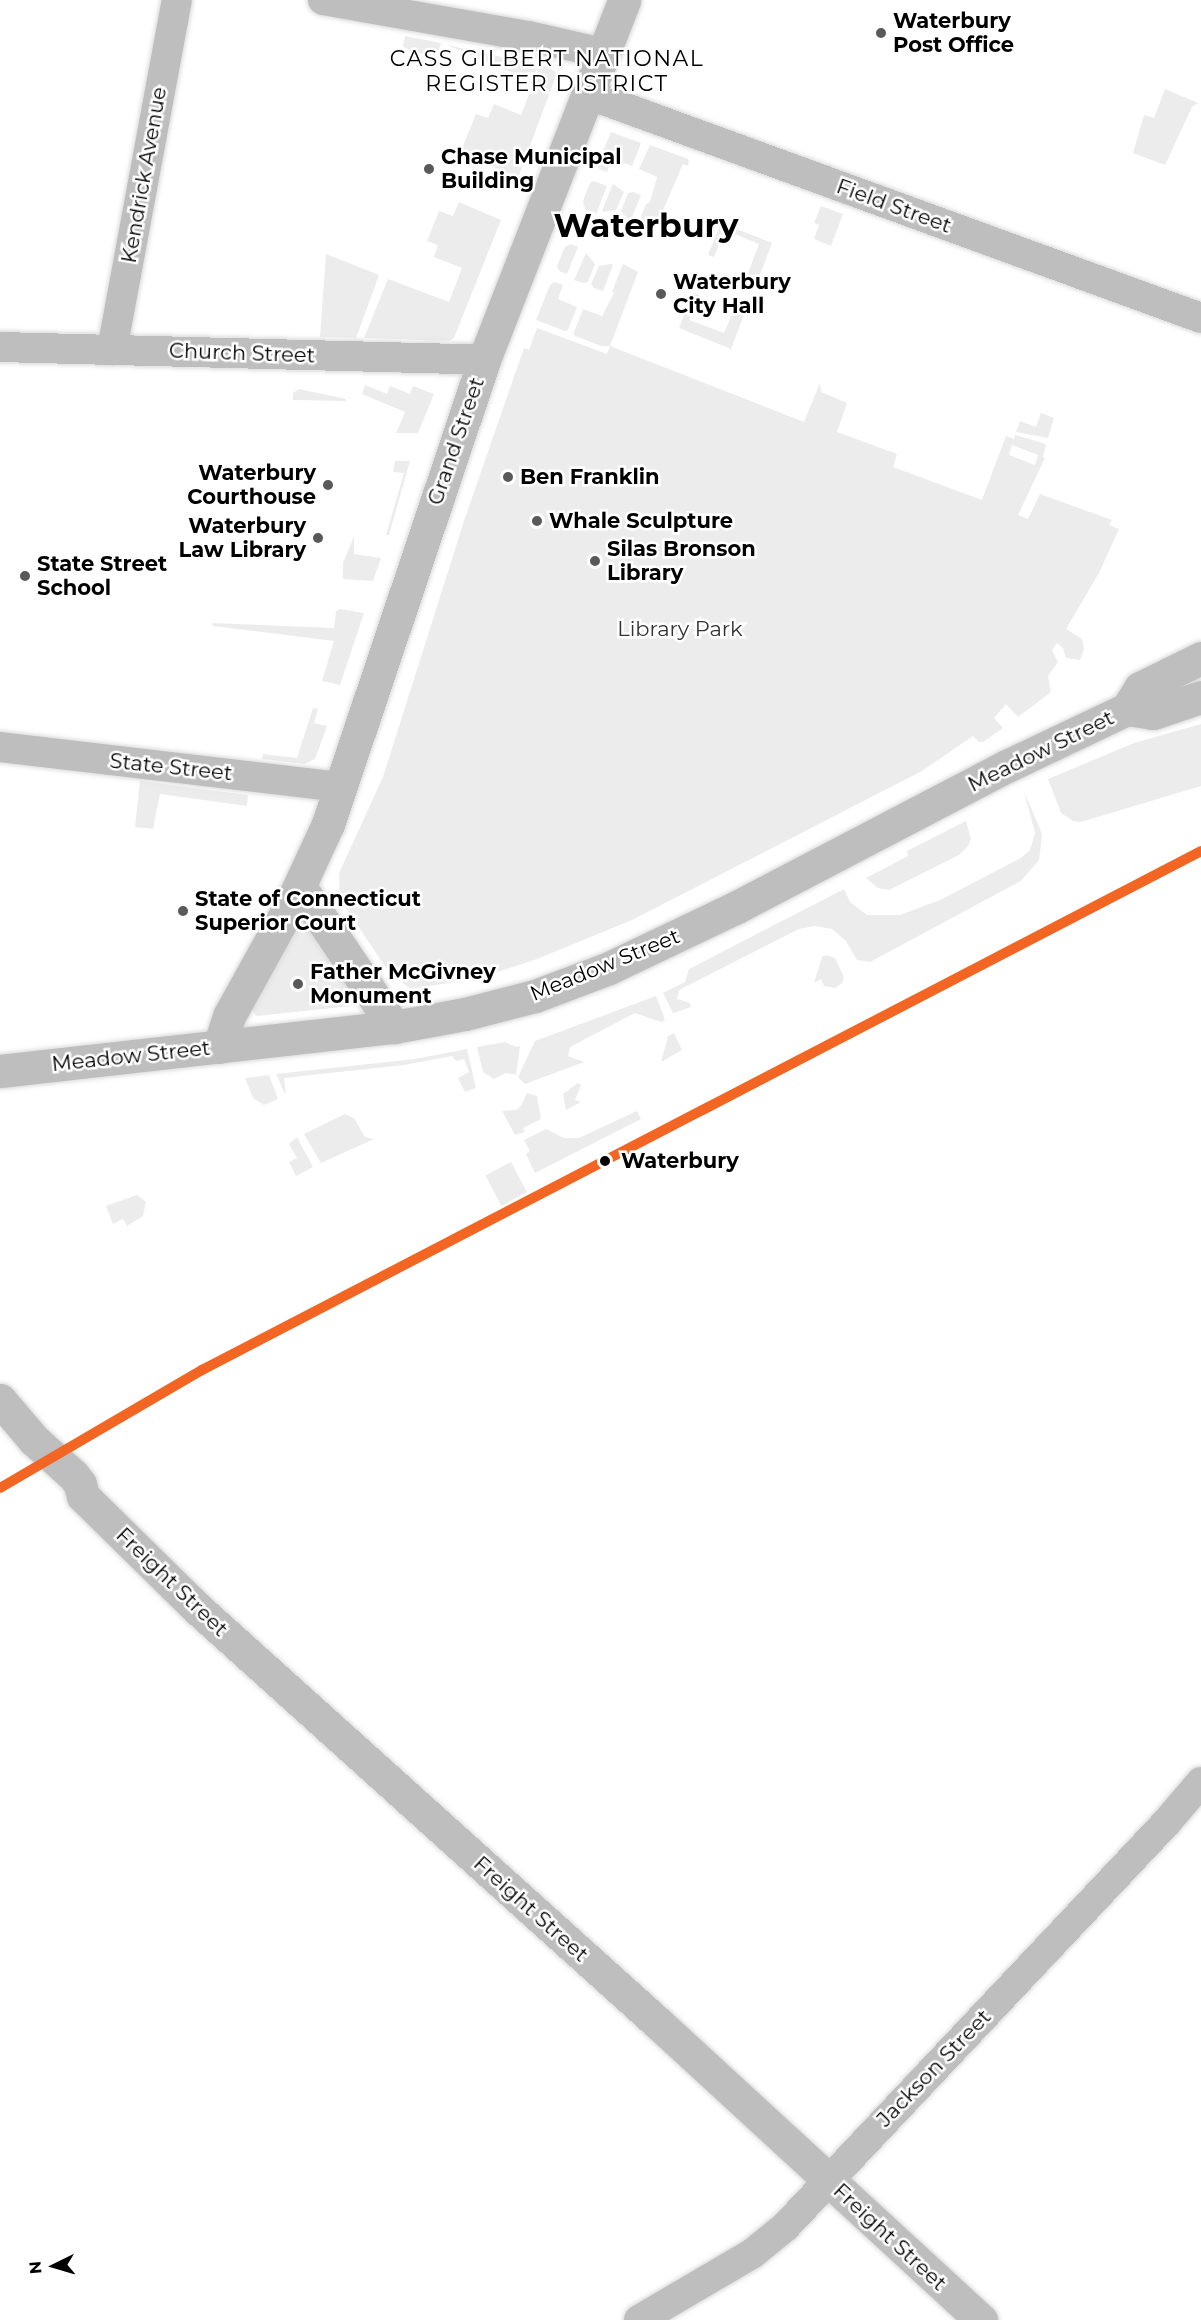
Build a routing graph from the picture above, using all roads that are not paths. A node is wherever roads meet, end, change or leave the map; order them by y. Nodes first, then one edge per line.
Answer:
1 (177, 0) edge
2 (624, 0) edge
3 (330, 1) edge
4 (456, 12) edge
5 (603, 53) junction
6 (587, 94) junction
7 (1201, 318) edge
8 (0, 346) edge
9 (112, 350) junction
10 (484, 360) junction
11 (1201, 658) edge
12 (1201, 698) edge
13 (1127, 709) junction
14 (0, 747) edge
15 (342, 787) junction
16 (300, 887) junction
17 (394, 1027) junction
18 (219, 1047) junction
19 (0, 1071) edge
20 (0, 1400) edge
21 (0, 1435) edge
22 (83, 1496) junction
23 (1201, 1782) edge
24 (828, 2180) junction
25 (639, 2320) edge
26 (981, 2320) edge

1 - 9 street, Kendrick Avenue
2 - 5 main road, Grand Street
3 - 4 street
4 - 5 street
5 - 6 main road, Grand Street
6 - 7 street, Field Street
6 - 10 main road, Grand Street
8 - 9 street, Church Street
9 - 10 street, Church Street
10 - 15 main road, Grand Street
11 - 13 main road, Meadow Street
12 - 13 main road, Meadow Street
13 - 17 main road, Meadow Street
14 - 15 street, State Street
15 - 16 main road, Grand Street
16 - 17 main road
16 - 18 main road, Grand Street
17 - 18 main road, Meadow Street
18 - 19 main road, Meadow Street
20 - 22 main road, Freight Street
21 - 22 main road, Freight Street
22 - 24 main road, Freight Street
23 - 24 street, Jackson Street
24 - 25 street, Jackson Street
24 - 26 main road, Freight Street

